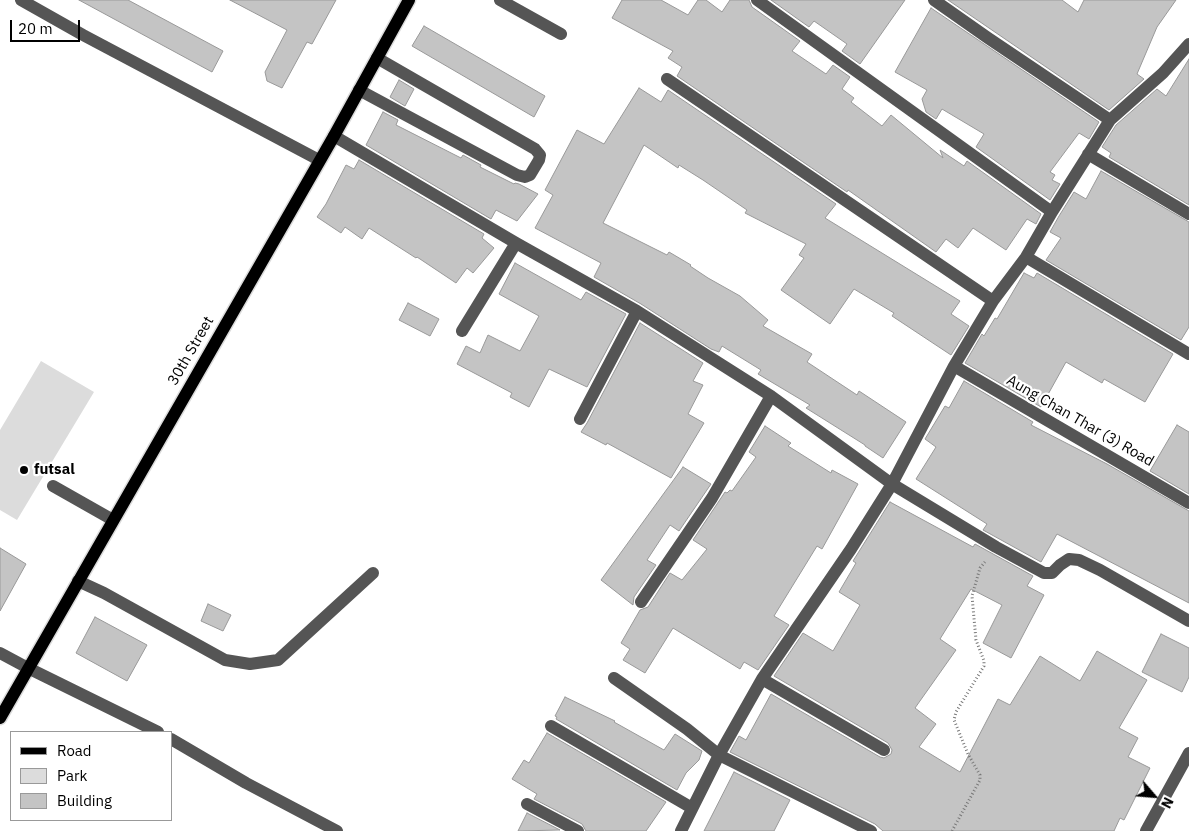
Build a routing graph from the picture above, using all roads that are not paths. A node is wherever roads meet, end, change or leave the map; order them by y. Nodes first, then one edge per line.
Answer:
1 (21, 0) edge
2 (409, 0) edge
3 (500, 0) edge
4 (757, 0) edge
5 (934, 0) edge
6 (561, 34) dead end
7 (1189, 44) edge
8 (377, 58) junction
9 (667, 79) dead end
10 (359, 90) junction
11 (1110, 120) junction
12 (334, 136) junction
13 (1088, 154) junction
14 (319, 160) junction
15 (1052, 212) junction
16 (1189, 214) edge
17 (516, 243) junction
18 (1026, 257) junction
19 (993, 301) junction
20 (637, 311) junction
21 (462, 331) dead end
22 (1189, 354) edge
23 (954, 366) junction
24 (771, 396) junction
25 (580, 418) dead end
26 (892, 484) junction
27 (52, 486) dead end
28 (1189, 503) edge
29 (113, 520) junction
30 (373, 574) dead end
31 (78, 581) junction
32 (641, 602) dead end
33 (1189, 621) edge
34 (0, 653) edge
35 (28, 668) junction
36 (614, 678) dead end
37 (762, 679) junction
38 (0, 718) edge
39 (551, 726) dead end
40 (156, 731) edge
41 (172, 740) edge
42 (884, 750) dead end
43 (1189, 753) edge
44 (719, 755) junction
45 (527, 804) dead end
46 (692, 808) junction
47 (337, 831) edge
48 (578, 831) edge
49 (681, 831) edge
50 (872, 831) edge
51 (1146, 831) edge

1 - 14 street
2 - 8 main road, 30th Street
3 - 6 street
4 - 15 street
5 - 11 street
7 - 11 street
8 - 10 main road, 30th Street
8 - 10 street
9 - 19 street
10 - 12 main road, 30th Street
11 - 13 street
12 - 14 main road, 30th Street
12 - 17 street
13 - 15 street
13 - 16 street
14 - 29 main road, 30th Street
15 - 18 street
17 - 20 street
17 - 21 street
18 - 19 street
18 - 22 street
19 - 23 street
20 - 24 street
20 - 25 street
23 - 26 street
23 - 28 street, Aung Chan Thar (3) Road
24 - 26 street
24 - 32 street
26 - 33 street
26 - 37 street
27 - 29 street
29 - 31 main road, 30th Street
30 - 31 street
31 - 35 main road, 30th Street
34 - 35 street
35 - 38 main road, 30th Street
35 - 40 street
36 - 44 street
37 - 42 street
37 - 44 street
39 - 46 street
41 - 47 street
43 - 51 street
44 - 46 street
44 - 50 street
45 - 48 street
46 - 49 street

